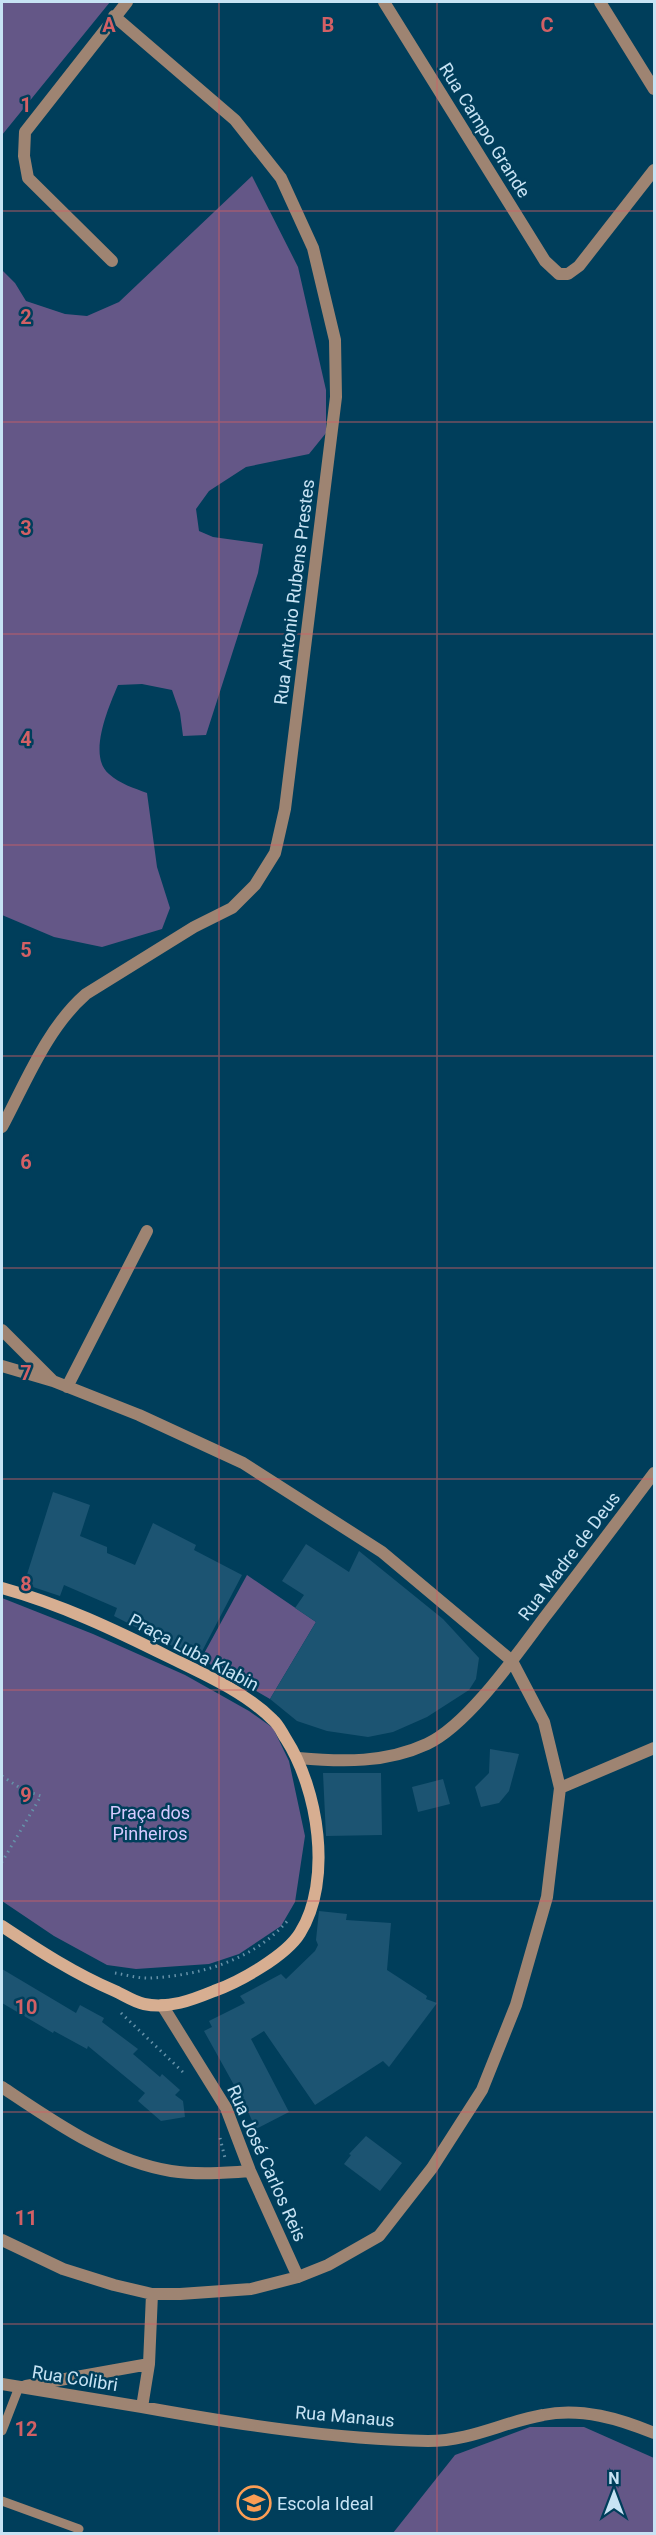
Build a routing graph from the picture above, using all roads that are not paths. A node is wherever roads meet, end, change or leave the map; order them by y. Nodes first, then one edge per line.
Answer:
1 (127, 2) edge
2 (384, 2) edge
3 (600, 2) edge
4 (114, 16) junction
5 (654, 89) edge
6 (654, 170) edge
7 (112, 261) dead end
8 (2, 1127) edge
9 (147, 1231) dead end
10 (2, 1330) edge
11 (2, 1366) edge
12 (53, 1381) junction
13 (67, 1387) junction
14 (654, 1473) edge
15 (2, 1588) edge
16 (512, 1661) junction
17 (654, 1748) edge
18 (298, 1758) junction
19 (560, 1788) junction
20 (2, 1926) edge
21 (162, 2005) junction
22 (2, 2087) edge
23 (250, 2171) junction
24 (2, 2240) edge
25 (298, 2277) junction
26 (152, 2294) junction
27 (148, 2364) junction
28 (2, 2384) edge
29 (19, 2387) junction
30 (142, 2407) junction
31 (2, 2431) edge
32 (654, 2433) edge
33 (2, 2501) edge
34 (79, 2529) dead end

1 - 4 street
2 - 6 street, Rua Campo Grande
3 - 5 street
4 - 7 street
4 - 8 street, Rua Antonio Rubens Prestes
9 - 13 street
10 - 12 street
11 - 12 street
12 - 13 street
13 - 16 street
14 - 16 street, Rua Madre de Deus
15 - 18 main road, Praça Luba Klabin
16 - 18 street, Rua Madre de Deus
16 - 19 street
17 - 19 street
18 - 21 main road, Praça Luba Klabin
19 - 25 street
20 - 21 main road, Praça Luba Klabin
21 - 23 street, Rua José Carlos Reis
22 - 23 street
23 - 25 street, Rua José Carlos Reis
24 - 26 street
25 - 26 street
26 - 27 street
27 - 29 street
27 - 30 street
28 - 29 street, Rua Colibri
29 - 30 street, Rua Colibri
29 - 31 lane
30 - 32 street, Rua Manaus
33 - 34 lane

